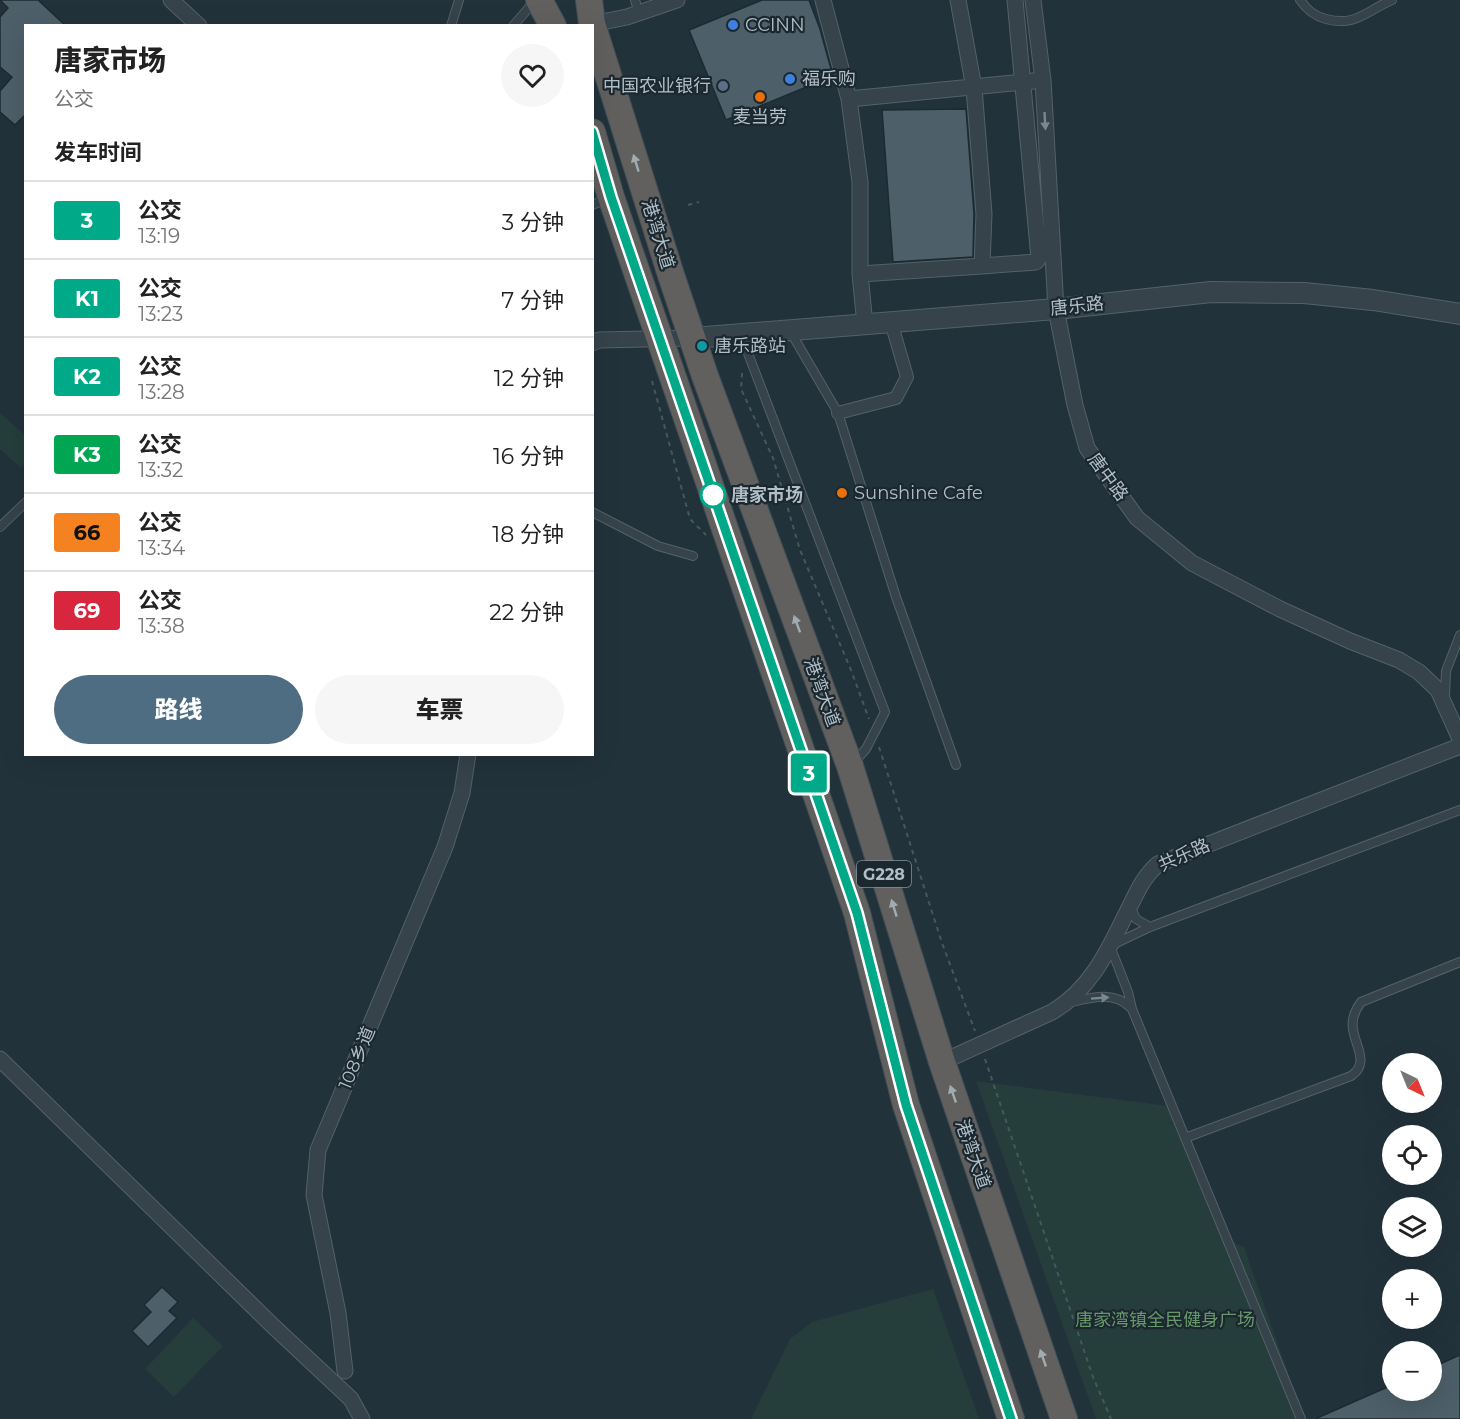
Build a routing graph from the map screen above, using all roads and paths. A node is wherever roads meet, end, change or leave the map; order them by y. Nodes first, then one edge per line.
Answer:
1 (171, 0) edge
2 (459, 0) edge
3 (537, 0) edge
4 (677, 0) edge
5 (823, 0) edge
6 (958, 0) edge
7 (1015, 0) edge
8 (1033, 0) edge
9 (1300, 0) edge
10 (1392, 0) edge
11 (637, 6) edge
12 (590, 12) edge
13 (197, 24) edge
14 (452, 24) edge
15 (515, 24) edge
16 (552, 24) edge
17 (594, 25) edge
18 (1043, 80) junction
19 (1024, 82) junction
20 (974, 88) junction
21 (849, 99) junction
22 (594, 146) edge
23 (602, 201) edge
24 (699, 202) dead end
25 (688, 205) dead end
26 (982, 266) junction
27 (860, 274) junction
28 (1056, 309) junction
29 (1460, 314) edge
30 (891, 322) junction
31 (865, 325) junction
32 (789, 331) junction
33 (741, 335) junction
34 (595, 338) edge
35 (660, 339) junction
36 (693, 339) junction
37 (742, 373) dead end
38 (838, 413) junction
39 (24, 504) edge
40 (594, 513) edge
41 (0, 527) edge
42 (693, 556) dead end
43 (1460, 635) edge
44 (1445, 703) junction
45 (874, 734) junction
46 (1460, 739) edge
47 (1460, 746) edge
48 (468, 756) edge
49 (956, 765) dead end
50 (850, 766) junction
51 (1460, 810) edge
52 (1131, 904) junction
53 (1149, 927) junction
54 (1110, 946) junction
55 (1460, 962) edge
56 (1065, 1004) junction
57 (1132, 1009) junction
58 (980, 1045) junction
59 (0, 1059) edge
60 (942, 1062) junction
61 (1185, 1138) junction
62 (345, 1371) dead end
63 (362, 1419) edge
64 (1011, 1419) edge
65 (1064, 1419) edge
66 (1110, 1419) edge
67 (1301, 1419) edge

1 - 13 street
2 - 14 lane
3 - 15 lane
3 - 16 highway
4 - 11 street
5 - 21 street
6 - 20 street
7 - 19 street
8 - 18 street, 唐中路
9 - 10 lane
11 - 12 street
36 -> 17 highway, 港湾大道 / G228
18 - 19 street
18 -> 28 street, 唐中路
19 - 20 street
19 - 26 street
20 - 21 street
20 - 26 street
21 - 27 street
22 - 23 highway, 港湾大道 / G228
23 - 35 highway, 港湾大道 / G228
24 - 25 path
26 - 27 street
27 - 31 street
28 - 29 street, 唐乐路
28 - 30 street, 唐乐路
28 - 44 street, 唐中路
30 - 31 street, 唐乐路
30 - 38 street
31 - 32 street, 唐乐路
32 - 33 street, 唐乐路
32 - 38 lane
33 - 36 street, 唐乐路
33 - 45 lane
34 - 35 street
35 - 36 street
35 - 64 highway, 港湾大道 / G228
50 -> 36 highway, 港湾大道 / G228
37 - 45 path
38 - 49 lane
39 - 41 lane
40 - 42 lane
43 - 44 lane
44 - 46 street, 唐中路
45 - 50 lane
45 - 58 path
47 - 52 street, 共乐路
48 - 62 street, 108乡道
60 -> 50 highway, 港湾大道 / G228
51 - 53 lane
52 - 53 lane
52 - 54 street, 共乐路
53 - 54 lane
54 - 56 street, 共乐路
54 - 57 lane
55 - 61 lane
56 -> 57 lane
56 - 58 street, 共乐路
57 - 61 lane
58 - 60 street, 共乐路
58 - 66 path
59 - 63 street
65 -> 60 highway, 港湾大道 / G228
61 - 67 lane

